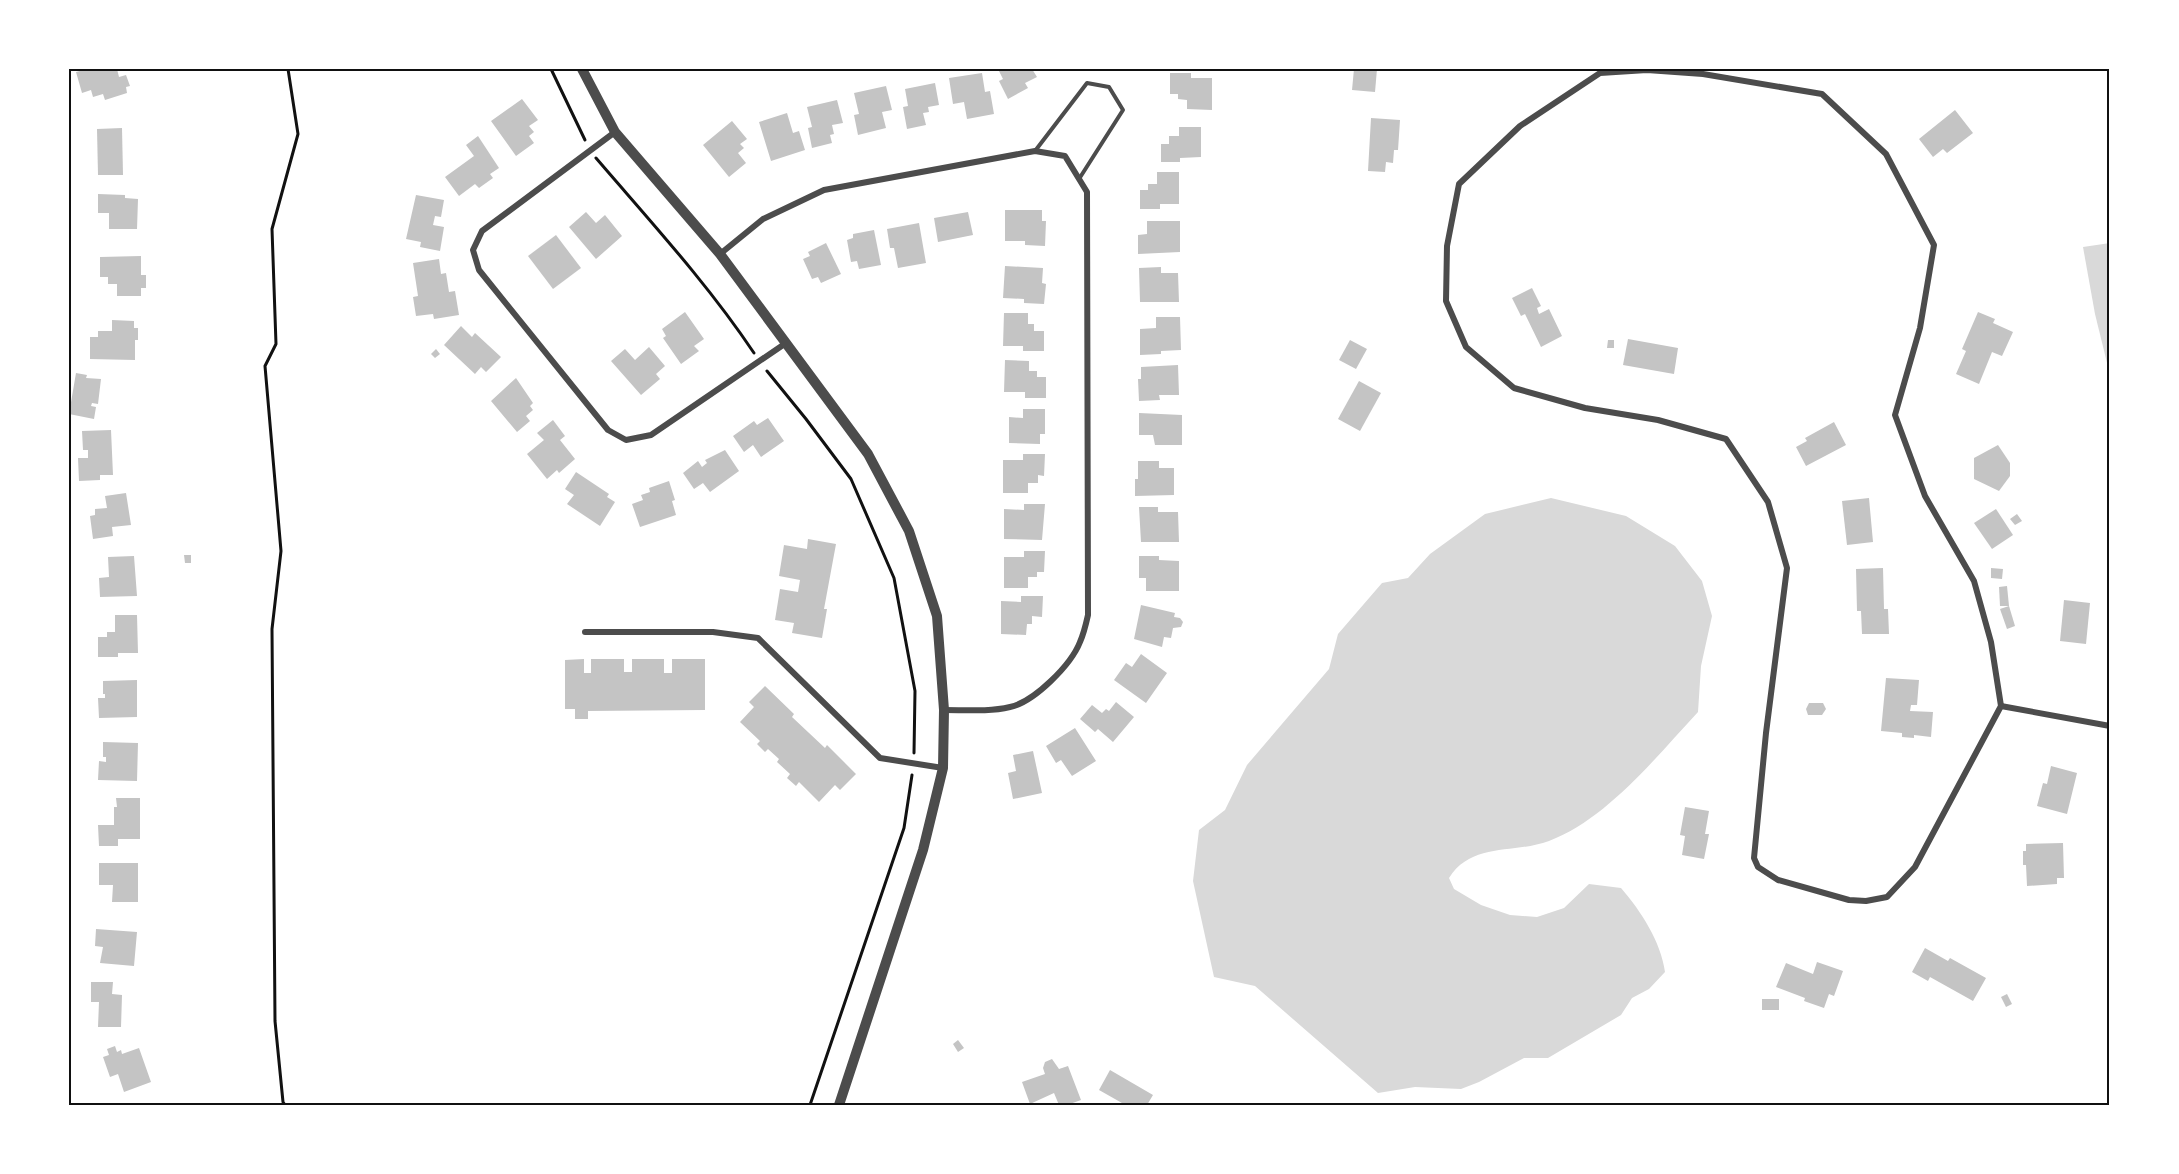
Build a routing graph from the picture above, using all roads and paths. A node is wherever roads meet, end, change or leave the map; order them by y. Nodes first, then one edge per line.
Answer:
1 (288, 69) edge
2 (551, 69) edge
3 (582, 69) edge
4 (1646, 70) edge
5 (615, 132) junction
6 (590, 151) junction
7 (1035, 151) junction
8 (1079, 179) junction
9 (720, 254) junction
10 (786, 343) junction
11 (759, 362) junction
12 (585, 632) dead end
13 (2001, 706) junction
14 (944, 710) junction
15 (2110, 726) edge
16 (914, 763) junction
17 (943, 768) junction
18 (285, 1105) edge
19 (810, 1105) edge
20 (839, 1105) edge

1 - 18 path
2 - 6 path
3 - 5 street
4 - 13 street
4 - 13 street
5 - 6 street
5 - 9 street
6 - 11 path
6 - 11 street
7 - 8 street
7 - 8 lane
7 - 9 street
8 - 14 street
9 - 10 street
10 - 11 street
10 - 14 street
11 - 16 path
12 - 16 street
13 - 15 street
14 - 17 street
16 - 17 street
16 - 19 path
17 - 20 street

